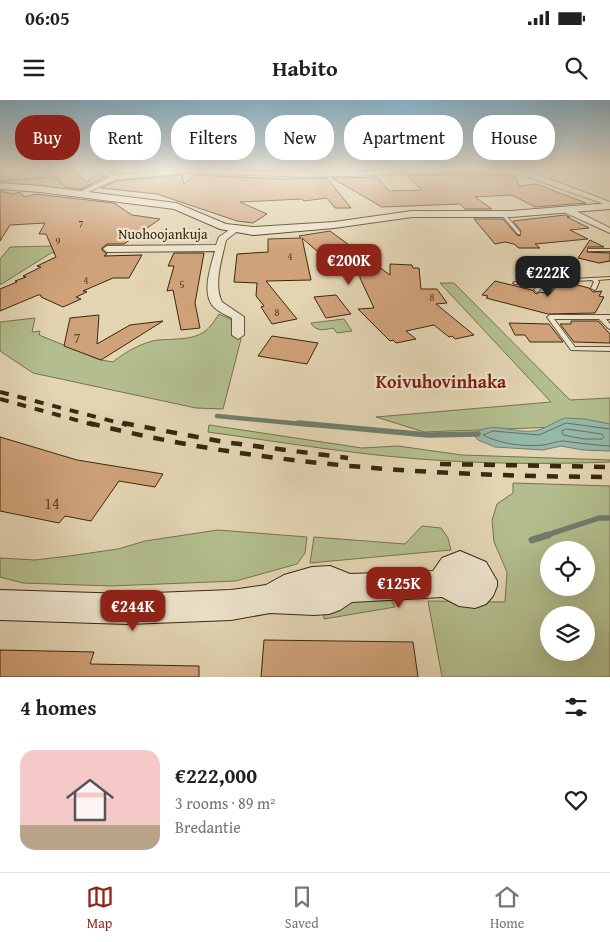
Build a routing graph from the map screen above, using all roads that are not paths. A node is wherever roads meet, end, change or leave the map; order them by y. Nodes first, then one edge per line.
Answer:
1 (95, 196) edge
2 (587, 196) edge
3 (610, 205) edge
4 (567, 210) junction
5 (503, 214) junction
6 (235, 230) junction
7 (610, 231) edge
8 (519, 233) dead end
9 (107, 248) dead end
10 (220, 248) junction
11 (590, 250) dead end
12 (610, 250) edge
13 (610, 278) edge
14 (593, 279) junction
15 (538, 282) junction
16 (515, 283) dead end
17 (594, 288) dead end
18 (537, 290) dead end
19 (601, 317) junction
20 (610, 317) edge
21 (610, 327) edge
22 (238, 335) dead end
23 (609, 351) edge
24 (486, 576) dead end
25 (0, 605) edge

1 - 6 street
2 - 3 street
3 - 4 street
4 - 5 street
4 - 7 street
5 - 6 street
5 - 8 lane
6 - 10 street
9 - 10 street, Nuohoojankuja
10 - 22 street
11 - 12 lane
13 - 14 lane
14 - 15 lane
14 - 17 lane
15 - 16 lane
15 - 18 lane
19 - 20 lane
19 - 21 lane
19 - 23 lane
24 - 25 street

